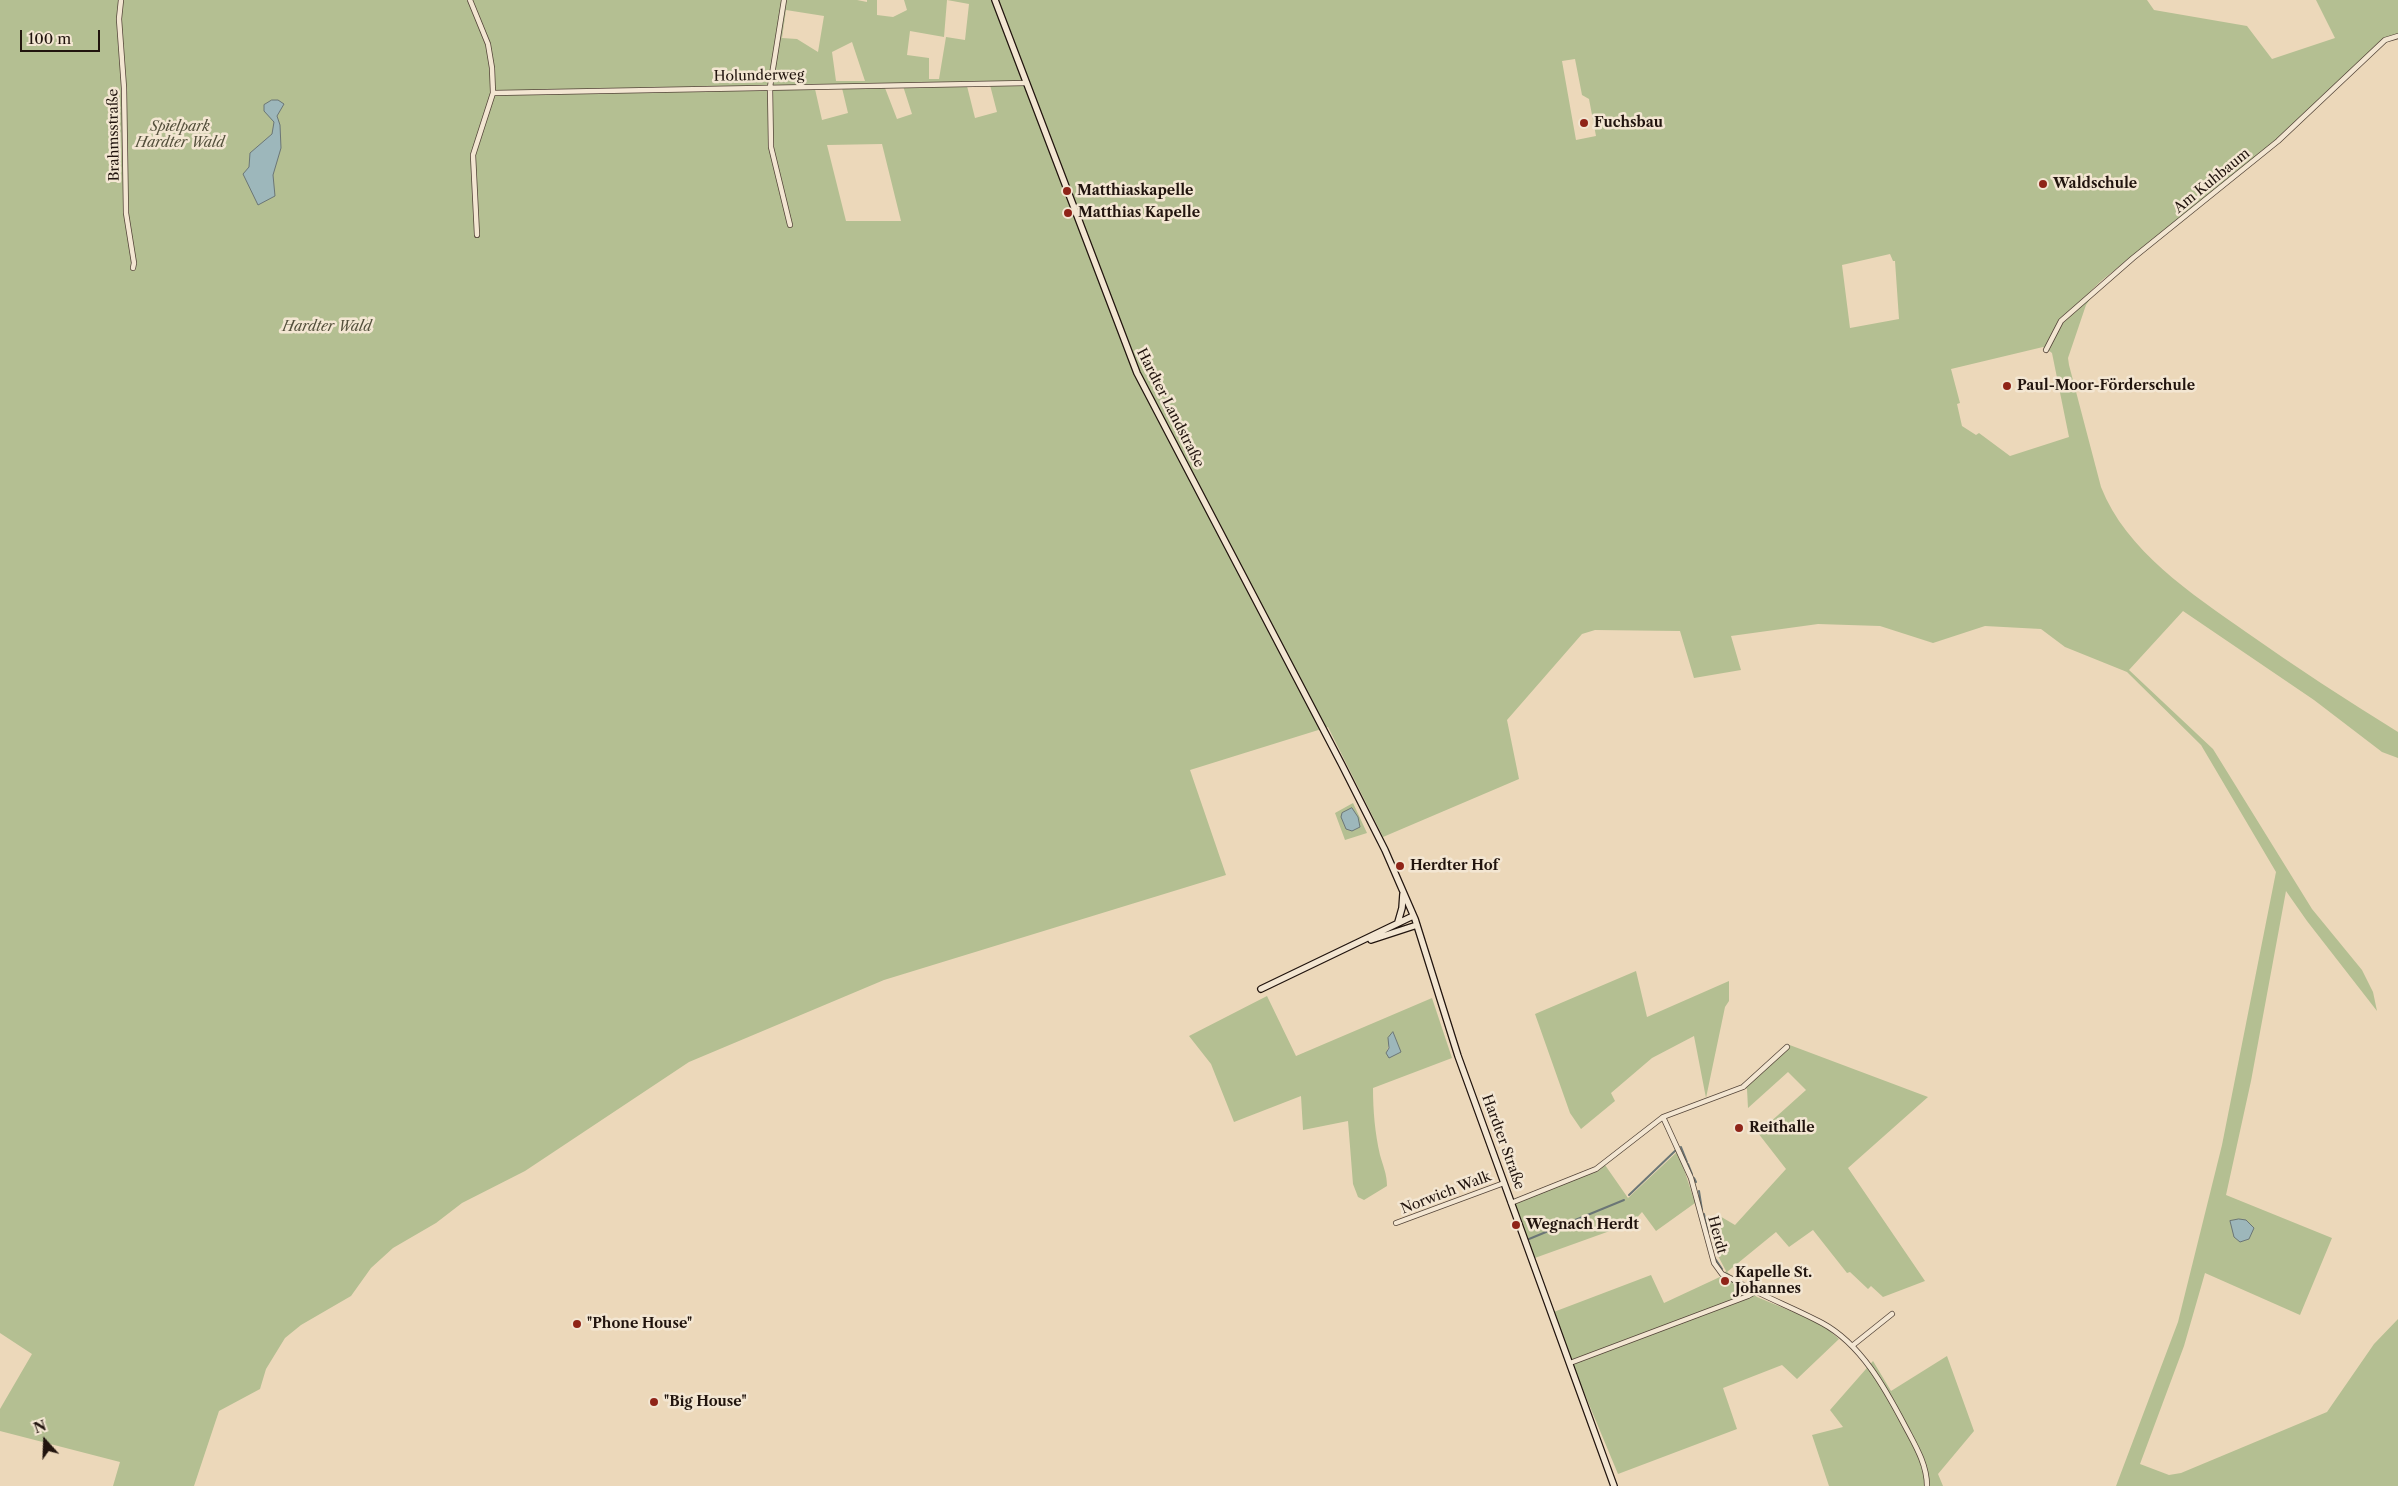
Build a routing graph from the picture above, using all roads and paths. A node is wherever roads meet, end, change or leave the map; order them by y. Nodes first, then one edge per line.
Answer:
1 (121, 0) edge
2 (470, 0) edge
3 (784, 0) edge
4 (995, 0) edge
5 (2398, 36) edge
6 (1026, 83) junction
7 (770, 87) junction
8 (493, 93) junction
9 (790, 225) dead end
10 (477, 235) dead end
11 (133, 268) dead end
12 (2046, 350) dead end
13 (1364, 808) joint
14 (1403, 892) junction
15 (1413, 916) junction
16 (1398, 922) junction
17 (1417, 925) junction
18 (1362, 942) junction
19 (1261, 989) dead end
20 (1787, 1047) dead end
21 (1663, 1117) junction
22 (1504, 1183) junction
23 (1511, 1203) junction
24 (1396, 1223) dead end
25 (1755, 1292) junction
26 (1892, 1314) dead end
27 (1852, 1346) junction
28 (1570, 1363) junction
29 (1614, 1486) edge
30 (1927, 1486) edge

1 - 11 street, Brahmsstraße
2 - 8 street
3 - 7 street
4 - 6 main road, Hardter Landstraße
5 - 12 street, Am Kuhbaum
6 - 7 street, Holunderweg
6 - 13 main road, Hardter Landstraße
7 - 8 street, Holunderweg
7 - 9 street
8 - 10 street
13 - 14 main road, Hardter Straße
14 - 15 main road, Hardter Straße
14 - 16 main road
15 - 16 main road
15 - 17 main road, Hardter Straße
16 - 18 main road
17 - 18 main road
17 - 22 main road, Hardter Straße
18 - 19 main road
20 - 21 street
21 - 23 street
21 - 25 street, Herdt
22 - 23 main road, Hardter Straße
22 - 24 street, Norwich Walk
23 - 28 main road, Hardter Straße
25 - 27 street, Herdt
25 - 28 street
26 - 27 street
27 - 30 street, Herdt
28 - 29 main road, Hardter Straße

